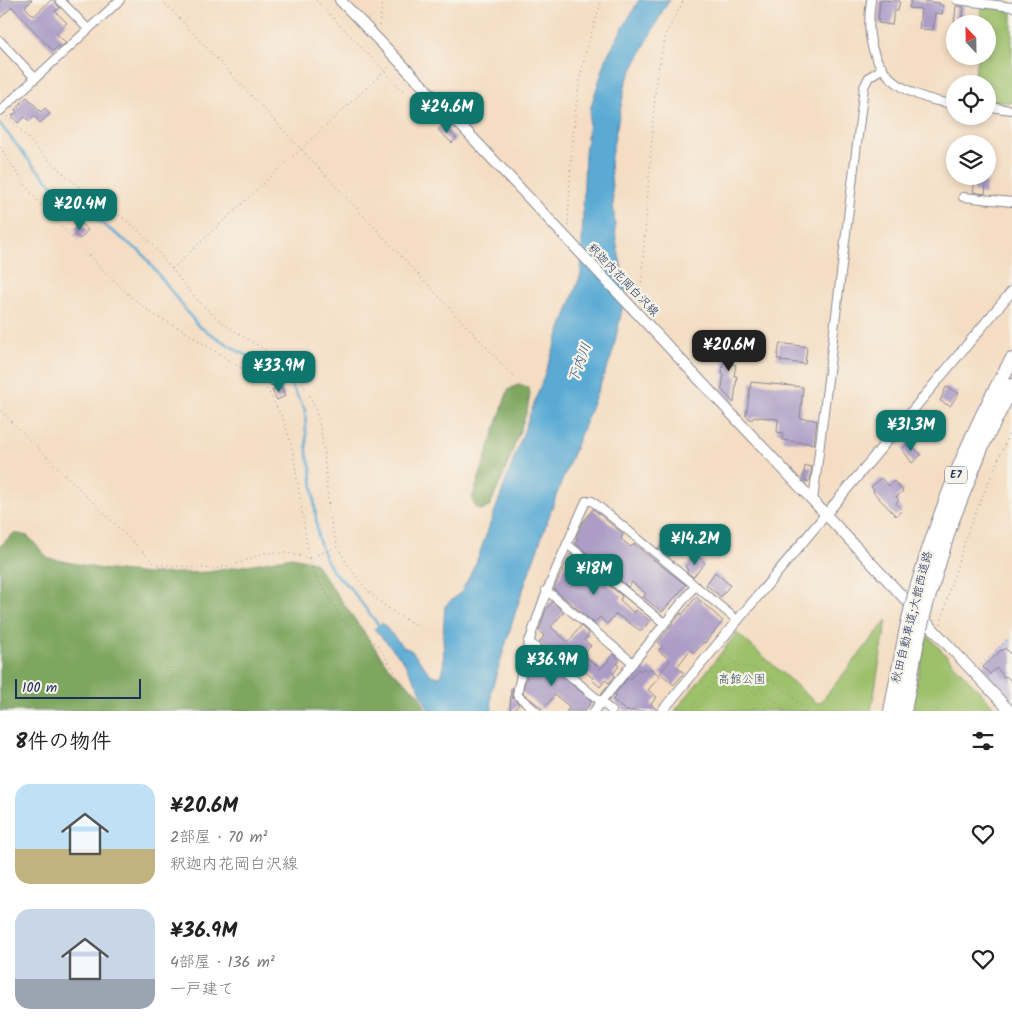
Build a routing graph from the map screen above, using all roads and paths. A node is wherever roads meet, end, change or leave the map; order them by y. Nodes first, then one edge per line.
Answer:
1 (60, 0) edge
2 (120, 0) edge
3 (162, 0) edge
4 (316, 0) edge
5 (340, 0) edge
6 (383, 0) edge
7 (602, 0) edge
8 (684, 0) edge
9 (871, 0) edge
10 (957, 0) edge
11 (1012, 7) edge
12 (88, 29) junction
13 (377, 39) junction
14 (0, 41) edge
15 (397, 60) junction
16 (883, 68) junction
17 (384, 71) junction
18 (35, 78) junction
19 (946, 103) edge
20 (996, 108) edge
21 (1, 109) edge
22 (1012, 110) edge
23 (432, 121) dead end
24 (0, 147) edge
25 (302, 150) junction
26 (963, 197) dead end
27 (1012, 202) edge
28 (568, 241) junction
29 (172, 269) junction
30 (1012, 292) edge
31 (637, 313) junction
32 (1012, 360) edge
33 (515, 378) dead end
34 (1012, 386) edge
35 (0, 410) edge
36 (1012, 427) edge
37 (813, 501) junction
38 (825, 514) junction
39 (567, 544) junction
40 (338, 547) junction
41 (309, 558) junction
42 (695, 586) junction
43 (546, 590) junction
44 (737, 620) junction
45 (664, 623) junction
46 (419, 626) dead end
47 (938, 635) junction
48 (1012, 635) edge
49 (528, 641) junction
50 (715, 646) junction
51 (633, 664) junction
52 (973, 672) junction
53 (769, 678) junction
54 (760, 689) junction
55 (602, 702) junction
56 (784, 708) junction
57 (416, 711) edge
58 (536, 711) edge
59 (594, 711) edge
60 (612, 711) edge
61 (662, 711) edge
62 (690, 711) edge
63 (781, 711) edge
64 (787, 711) edge
65 (808, 711) edge
66 (891, 711) edge
67 (904, 711) edge
68 (1010, 711) edge

1 - 12 street
2 - 12 street
3 - 25 path
4 - 17 path
5 - 13 main road, 釈迦内花岡白沢線
6 - 13 path
7 - 28 path
8 - 31 path
9 - 16 street
10 - 11 street
12 - 18 street
13 - 15 main road, 釈迦内花岡白沢線
14 - 18 street
15 - 17 path
15 - 28 main road, 釈迦内花岡白沢線
16 - 19 street
16 - 37 street
17 - 23 path
17 - 25 path
18 - 21 street
20 - 22 street
21 - 29 path
24 - 41 path
25 - 29 path
25 - 33 path
26 - 27 street
28 - 31 main road, 釈迦内花岡白沢線
29 - 40 path
30 - 38 street
31 - 37 main road, 釈迦内花岡白沢線
32 - 66 highway, 秋田自動車道;大館西道路 / E7, bridge
34 - 67 highway, 秋田自動車道;大館西道路 / E7, bridge
35 - 41 path
36 - 47 path
37 - 38 main road, 釈迦内花岡白沢線
38 - 44 street
38 - 47 main road, 釈迦内花岡白沢線
39 - 42 street
39 - 43 street
39 - 45 street
40 - 41 path
40 - 46 path
41 - 57 path
42 - 44 street
42 - 45 street
43 - 49 street
43 - 51 street
44 - 50 street
45 - 51 street
47 - 52 main road, 釈迦内花岡白沢線
48 - 52 path
49 - 55 street
49 - 58 street
50 - 53 path
50 - 61 street
51 - 55 street
52 - 68 main road, 釈迦内花岡白沢線
53 - 54 path
53 - 65 path
54 - 56 path
54 - 62 path
55 - 59 street
55 - 60 street
56 - 63 path
56 - 64 path

